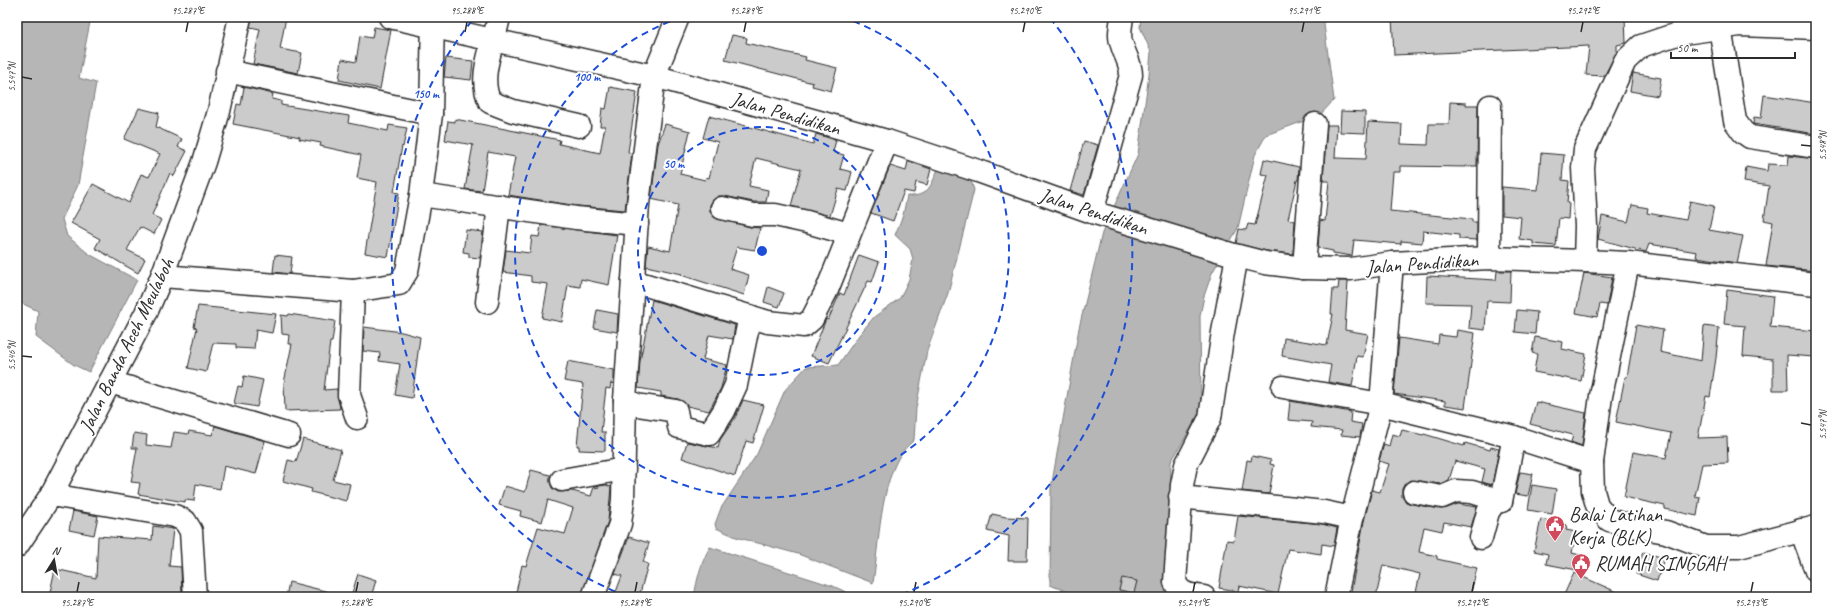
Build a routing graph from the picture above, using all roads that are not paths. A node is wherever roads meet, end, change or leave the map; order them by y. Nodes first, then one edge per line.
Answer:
1 (240, 17) edge
2 (390, 17) edge
3 (499, 17) edge
4 (678, 17) edge
5 (1122, 17) edge
6 (432, 22) edge
7 (1676, 25) edge
8 (1720, 27) junction
9 (1816, 28) edge
10 (493, 40) junction
11 (227, 71) junction
12 (654, 76) junction
13 (1490, 106) dead end
14 (431, 114) junction
15 (1315, 124) dead end
16 (579, 126) dead end
17 (887, 141) junction
18 (1816, 147) edge
19 (422, 195) junction
20 (499, 206) junction
21 (722, 208) dead end
22 (1096, 213) junction
23 (637, 224) junction
24 (849, 234) junction
25 (1236, 256) junction
26 (1489, 258) junction
27 (1585, 261) junction
28 (1392, 263) junction
29 (1628, 263) junction
30 (1304, 268) junction
31 (162, 276) junction
32 (633, 281) junction
33 (1816, 284) edge
34 (353, 291) junction
35 (487, 302) dead end
36 (750, 316) junction
37 (110, 382) junction
38 (1282, 387) dead end
39 (625, 400) junction
40 (1381, 404) junction
41 (357, 418) dead end
42 (288, 435) dead end
43 (1514, 437) junction
44 (1592, 462) junction
45 (624, 469) junction
46 (562, 480) dead end
47 (1414, 492) dead end
48 (51, 495) junction
49 (1180, 497) junction
50 (1501, 501) junction
51 (1352, 518) junction
52 (1809, 529) edge
53 (1481, 538) dead end
54 (17, 546) edge
55 (1816, 571) edge
56 (195, 597) edge
57 (593, 597) edge
58 (1204, 597) edge
59 (1336, 597) edge

1 - 11 main road, Jalan Banda Aceh Meulaboh
2 - 6 main road, Jalan Pendidikan
3 - 10 main road
4 - 12 main road
5 - 22 main road
6 - 10 main road, Jalan Pendidikan
6 - 14 main road
7 - 8 main road
7 - 27 main road
8 - 9 main road
8 - 18 main road
10 - 12 main road, Jalan Pendidikan
10 - 16 main road
11 - 14 main road
11 - 31 main road, Jalan Banda Aceh Meulaboh
12 - 17 main road, Jalan Pendidikan
12 - 23 main road
13 - 26 main road
14 - 19 main road
15 - 30 main road
17 - 22 main road, Jalan Pendidikan
17 - 24 main road
19 - 20 main road
19 - 34 main road
20 - 23 main road
20 - 35 main road
21 - 24 main road
22 - 25 main road, Jalan Pendidikan
23 - 32 main road
24 - 36 main road
25 - 30 main road, Jalan Pendidikan
25 - 49 main road
26 - 27 main road, Jalan Pendidikan
26 - 28 main road, Jalan Pendidikan
27 - 29 main road, Jalan Pendidikan
28 - 30 main road, Jalan Pendidikan
28 - 40 main road
29 - 33 main road, Jalan Pendidikan
29 - 44 main road
31 - 34 main road
31 - 37 main road, Jalan Banda Aceh Meulaboh
32 - 36 main road
32 - 39 main road
34 - 41 main road
36 - 39 main road
37 - 42 main road
37 - 48 main road, Jalan Banda Aceh Meulaboh
38 - 40 main road
39 - 45 main road
40 - 43 main road
40 - 51 main road
43 - 44 main road
43 - 50 main road
44 - 52 main road
45 - 46 main road
45 - 57 main road
47 - 50 main road
48 - 54 main road, Jalan Banda Aceh Meulaboh
48 - 56 main road
49 - 51 main road
49 - 58 main road
50 - 53 main road
51 - 59 main road
52 - 55 main road

